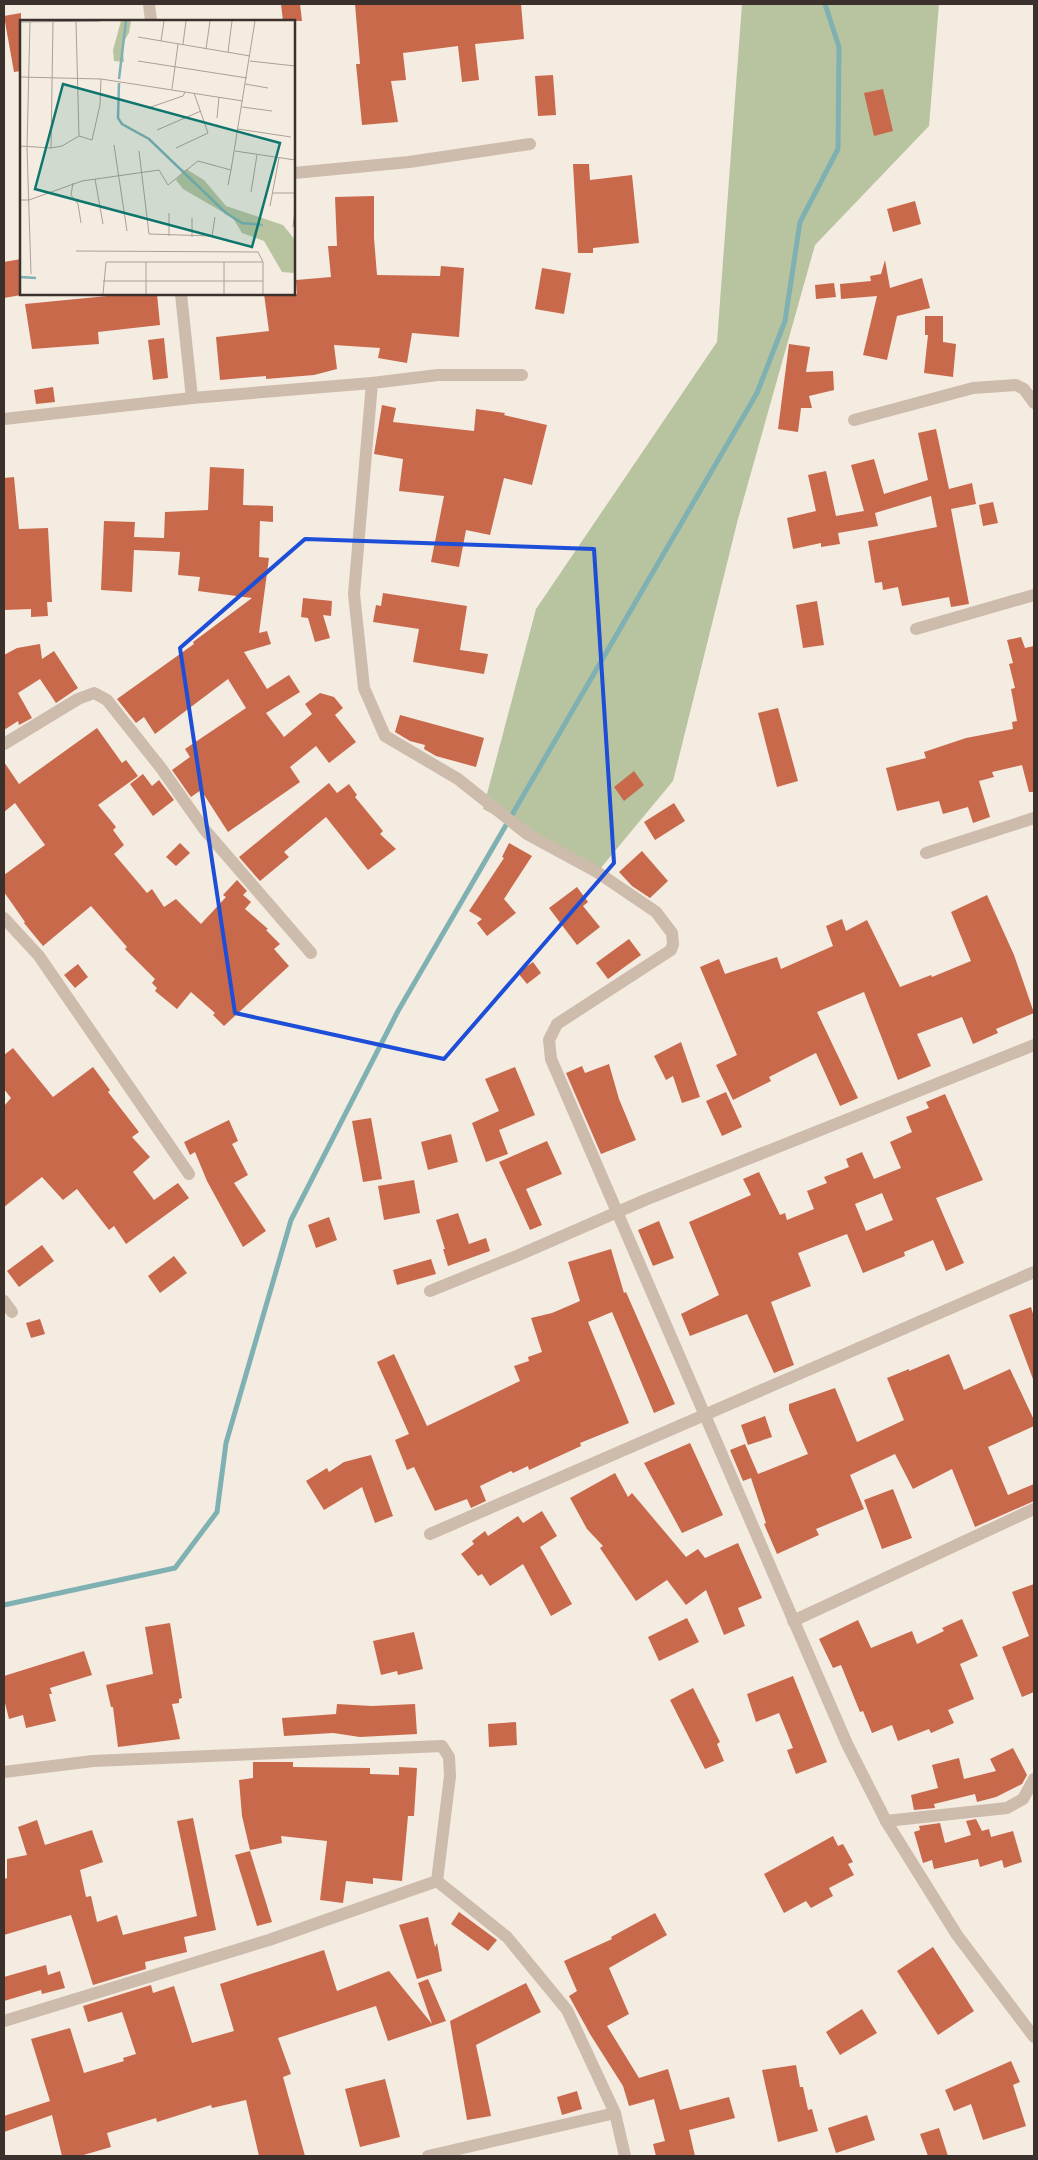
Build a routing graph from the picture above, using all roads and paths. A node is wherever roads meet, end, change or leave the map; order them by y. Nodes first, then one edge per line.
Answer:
1 (149, 4) edge
2 (151, 20) edge
3 (530, 144) dead end
4 (295, 173) edge
5 (181, 295) edge
6 (522, 375) dead end
7 (372, 383) junction
8 (192, 398) junction
9 (1034, 403) edge
10 (4, 419) edge
11 (854, 420) dead end
12 (1034, 595) edge
13 (916, 628) dead end
14 (4, 744) edge
15 (1034, 818) edge
16 (926, 853) dead end
17 (4, 918) edge
18 (312, 953) dead end
19 (1034, 1045) edge
20 (189, 1174) dead end
21 (618, 1213) junction
22 (1034, 1272) edge
23 (430, 1290) dead end
24 (4, 1301) edge
25 (12, 1312) dead end
26 (706, 1413) junction
27 (1034, 1509) edge
28 (430, 1534) dead end
29 (794, 1621) junction
30 (4, 1772) edge
31 (1034, 1779) edge
32 (886, 1821) junction
33 (437, 1881) junction
34 (4, 2021) edge
35 (1034, 2037) edge
36 (615, 2113) junction
37 (428, 2156) edge
38 (625, 2156) edge

1 - 2 street
3 - 4 street
5 - 8 street
6 - 7 street
7 - 8 street
7 - 21 street
8 - 10 street
9 - 11 street
12 - 13 street
14 - 18 street
15 - 16 street
17 - 20 street
19 - 21 street
21 - 23 street
21 - 26 street
22 - 26 street
24 - 25 street
26 - 28 street
26 - 29 street
27 - 29 street
29 - 32 street
30 - 33 street
31 - 32 street
32 - 35 street
33 - 34 street
33 - 36 street
36 - 37 street
36 - 38 street

